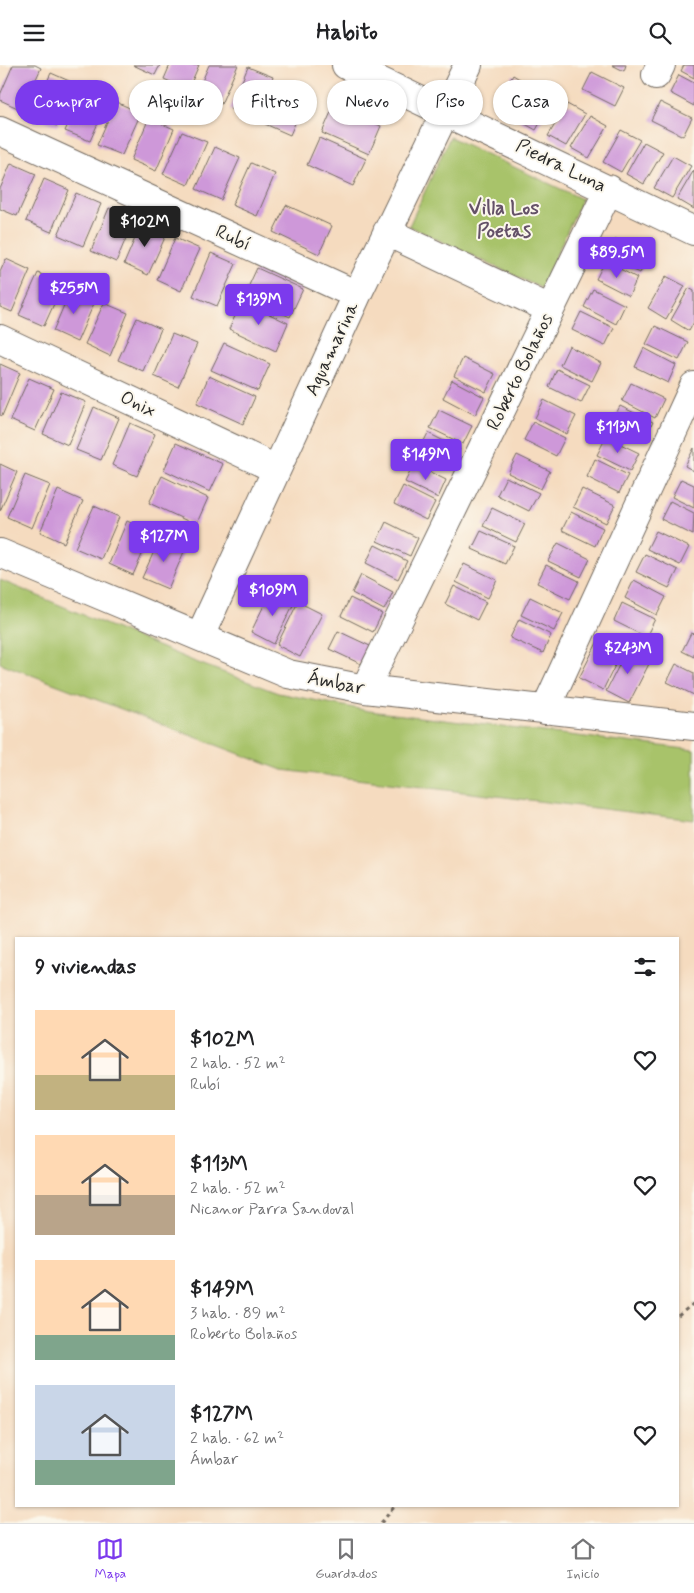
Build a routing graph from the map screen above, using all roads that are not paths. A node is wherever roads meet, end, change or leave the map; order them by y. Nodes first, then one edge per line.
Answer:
1 (346, 65) edge
2 (468, 65) edge
3 (461, 80) edge
4 (417, 98) edge
5 (439, 125) edge
6 (475, 125) edge
7 (0, 131) edge
8 (609, 189) junction
9 (694, 231) edge
10 (387, 233) junction
11 (357, 295) junction
12 (550, 309) junction
13 (0, 339) edge
14 (694, 386) edge
15 (276, 469) junction
16 (0, 553) edge
17 (200, 636) junction
18 (365, 689) junction
19 (545, 710) junction
20 (694, 725) edge

1 - 4 street, Piedra Luna
2 - 3 street, Aguamarina
5 - 10 street, Aguamarina
6 - 8 street, Piedra Luna
7 - 11 street, Rubí
8 - 9 street, Piedra Luna
8 - 12 street, Roberto Bolaños
10 - 11 street, Aguamarina
10 - 12 street
11 - 15 street, Aguamarina
12 - 18 street, Roberto Bolaños
13 - 15 street, Onix
14 - 19 street
15 - 17 street, Aguamarina
16 - 17 street, Ámbar
17 - 18 street, Ámbar
18 - 19 street, Ámbar
19 - 20 street, Ámbar

